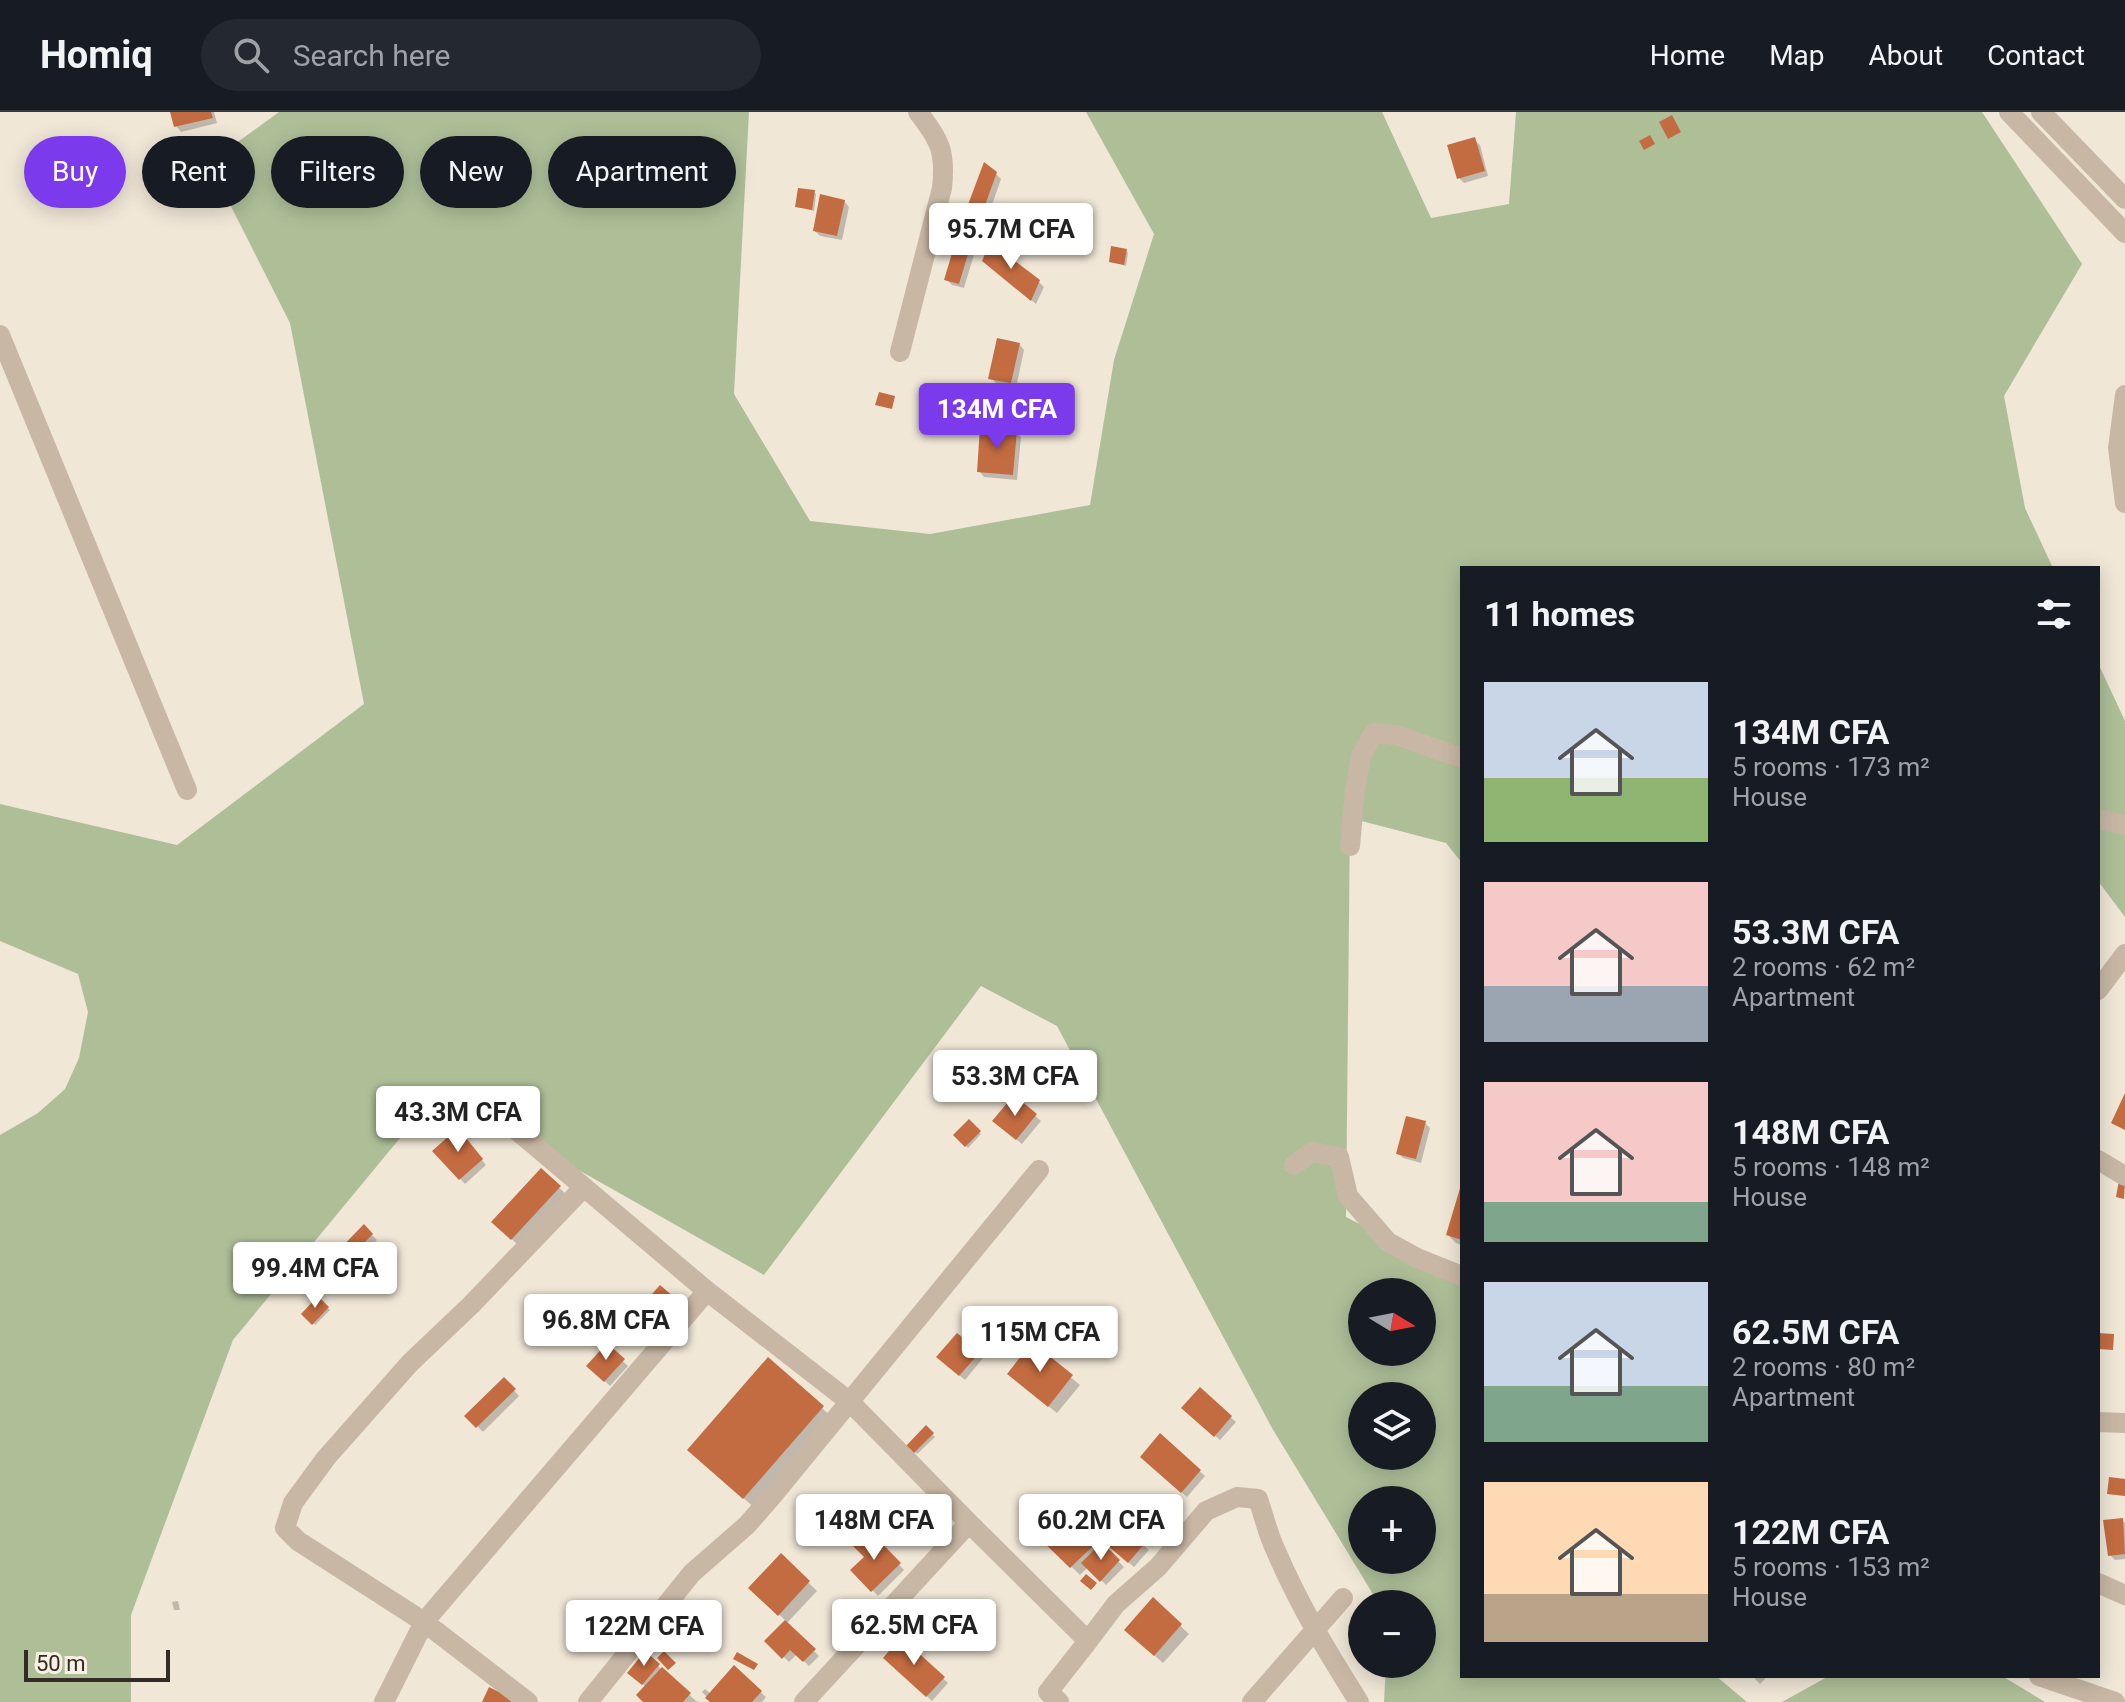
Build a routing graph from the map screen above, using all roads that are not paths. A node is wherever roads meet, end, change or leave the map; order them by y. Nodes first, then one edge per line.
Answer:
1 (918, 112) edge
2 (2009, 112) edge
3 (2041, 112) edge
4 (2125, 199) edge
5 (2125, 233) edge
6 (0, 335) edge
7 (900, 352) dead end
8 (2125, 395) edge
9 (2125, 503) edge
10 (1460, 757) edge
11 (187, 790) dead end
12 (2100, 819) edge
13 (2125, 825) edge
14 (1350, 846) dead end
15 (2125, 954) edge
16 (2100, 987) edge
17 (489, 1107) dead end
18 (2100, 1161) edge
19 (1294, 1165) dead end
20 (1039, 1170) dead end
21 (2125, 1176) edge
22 (584, 1187) junction
23 (1460, 1275) edge
24 (707, 1291) junction
25 (850, 1402) junction
26 (2100, 1422) edge
27 (2125, 1423) edge
28 (969, 1523) junction
29 (2100, 1584) edge
30 (2125, 1595) edge
31 (1343, 1598) dead end
32 (424, 1622) junction
33 (1315, 1630) junction
34 (1088, 1641) junction
35 (2045, 1678) edge
36 (1049, 1699) edge
37 (384, 1702) edge
38 (528, 1702) edge
39 (588, 1702) edge
40 (804, 1702) edge
41 (1252, 1702) edge
42 (1359, 1702) edge
43 (2115, 1702) edge

1 - 7 street
2 - 5 street
3 - 4 street
6 - 11 street
8 - 9 street
10 - 14 street
12 - 13 street
15 - 16 street
17 - 22 street
18 - 21 street
19 - 23 street
20 - 25 street
22 - 24 street
22 - 32 street
24 - 25 street
24 - 32 street
25 - 28 street
25 - 39 street
26 - 27 street
28 - 34 street
28 - 40 street
29 - 30 street
31 - 33 street
32 - 37 street
32 - 38 street
33 - 34 street
33 - 41 street
33 - 42 street
34 - 36 street
35 - 43 street

